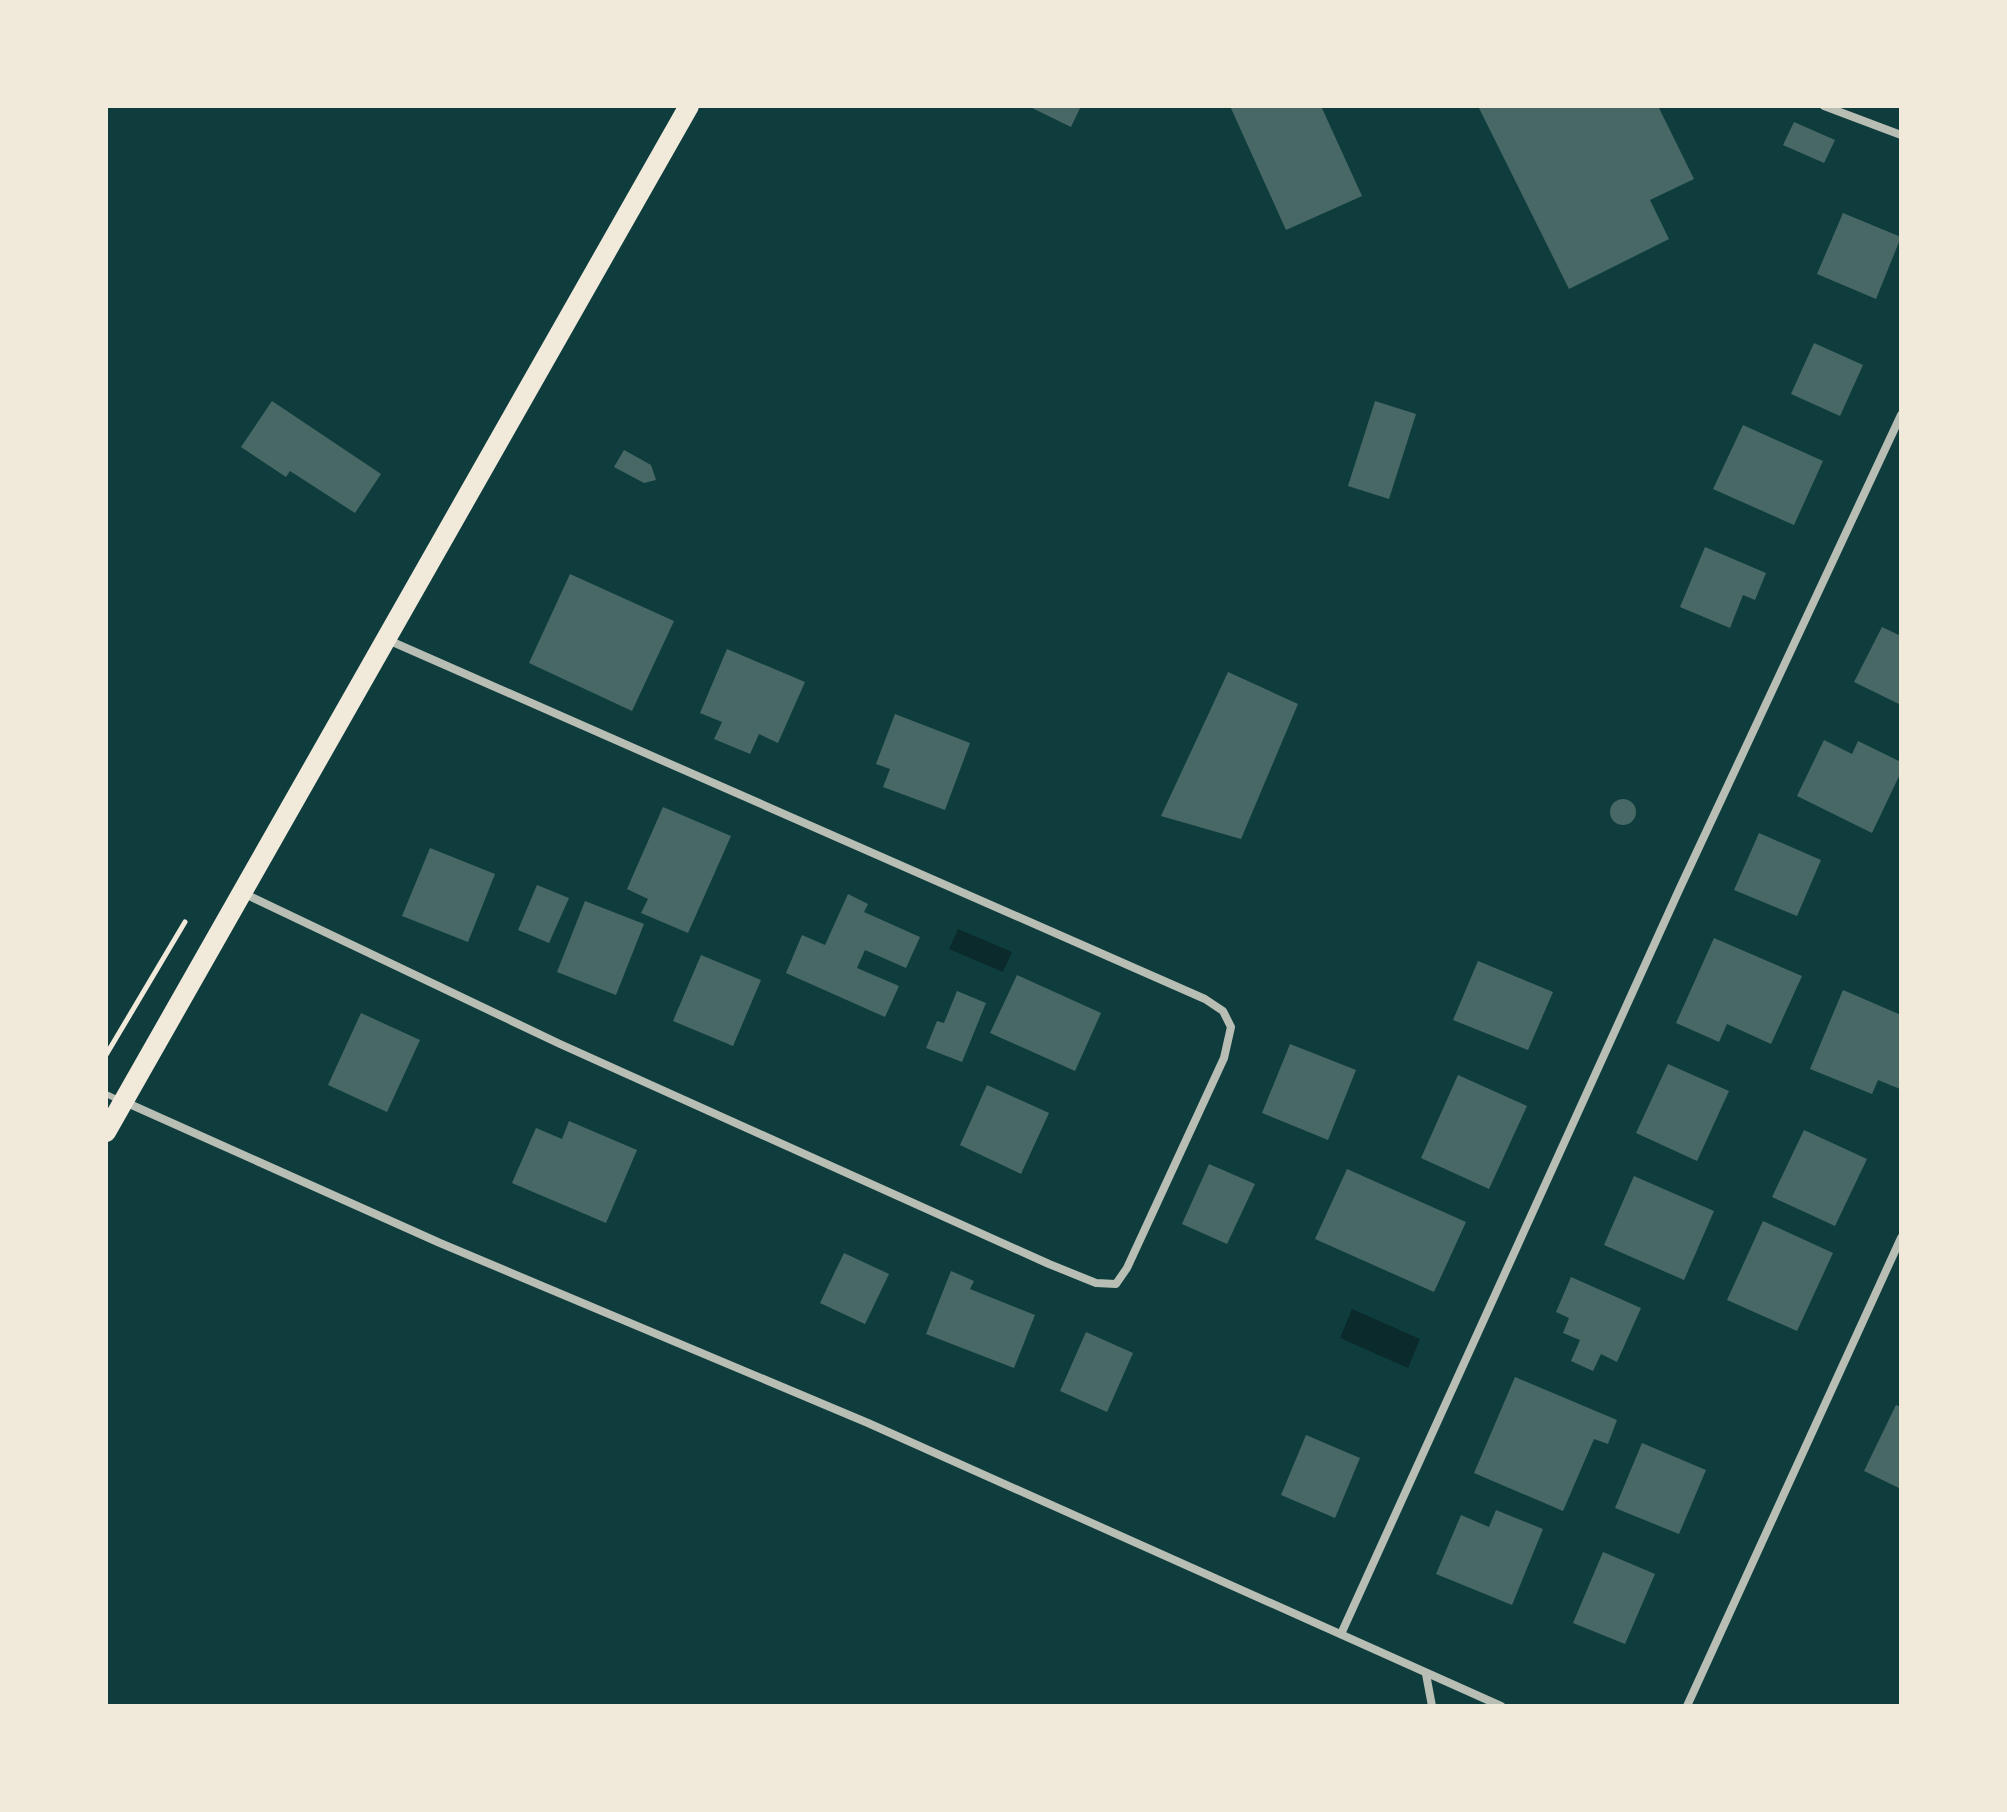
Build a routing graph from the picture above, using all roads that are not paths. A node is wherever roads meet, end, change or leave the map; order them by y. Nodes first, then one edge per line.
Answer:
1 (689, 106) edge
2 (1824, 106) edge
3 (1901, 135) edge
4 (1901, 415) edge
5 (384, 638) junction
6 (245, 894) junction
7 (115, 1098) edge
8 (106, 1132) edge
9 (1901, 1238) edge
10 (1341, 1634) junction
11 (1426, 1674) junction
12 (1432, 1706) edge
13 (1501, 1706) edge
14 (1687, 1706) edge

1 - 5 main road
2 - 3 street
4 - 10 street
5 - 6 main road
5 - 6 street
6 - 7 main road
7 - 8 main road
7 - 10 street
9 - 14 street
10 - 11 street
11 - 12 street
11 - 13 street

